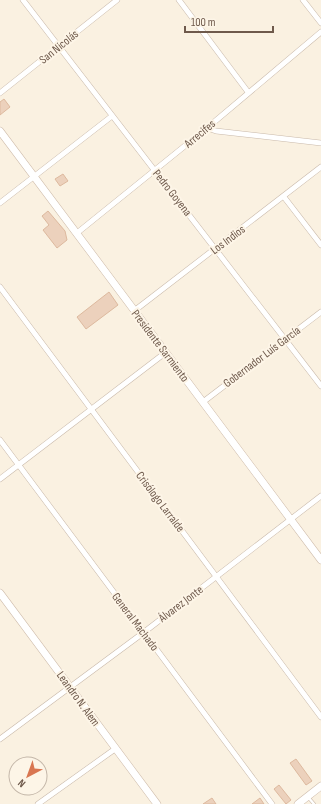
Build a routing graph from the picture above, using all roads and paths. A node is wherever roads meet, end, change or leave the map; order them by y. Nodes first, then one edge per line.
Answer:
1 (23, 0) edge
2 (117, 0) edge
3 (178, 0) edge
4 (303, 0) edge
5 (321, 23) edge
6 (321, 32) edge
7 (59, 47) junction
8 (248, 92) junction
9 (0, 93) edge
10 (112, 116) junction
11 (207, 128) junction
12 (0, 131) edge
13 (321, 143) edge
14 (321, 167) edge
15 (155, 170) junction
16 (34, 177) junction
17 (284, 197) junction
18 (0, 203) edge
19 (77, 233) junction
20 (321, 245) edge
21 (216, 249) junction
22 (0, 287) edge
23 (134, 311) junction
24 (321, 312) edge
25 (286, 339) junction
26 (165, 354) junction
27 (321, 386) edge
28 (202, 402) junction
29 (90, 410) junction
30 (0, 440) edge
31 (19, 465) junction
32 (0, 479) edge
33 (321, 496) edge
34 (290, 520) junction
35 (321, 560) edge
36 (216, 577) junction
37 (0, 593) edge
38 (143, 633) junction
39 (70, 687) junction
40 (321, 717) edge
41 (0, 739) edge
42 (115, 749) junction
43 (321, 786) edge
44 (308, 796) junction
45 (38, 804) edge
46 (157, 804) edge
47 (272, 804) edge
48 (298, 804) edge
49 (314, 804) edge

1 - 7 street, Pedro Goyena
2 - 7 street, San Nicolás
3 - 8 street
4 - 5 street
6 - 8 street, Arrecifes
7 - 9 street, San Nicolás
7 - 10 street, Pedro Goyena
8 - 11 street, Arrecifes
10 - 15 street, Pedro Goyena
10 - 16 street
11 - 13 street
11 - 15 street, Arrecifes
12 - 16 main road, Presidente Sarmiento
14 - 17 street, Los Indios
15 - 19 street, Arrecifes
15 - 21 street, Pedro Goyena
16 - 18 street
16 - 19 main road, Presidente Sarmiento
17 - 20 street
17 - 21 street, Los Indios
19 - 23 main road, Presidente Sarmiento
21 - 23 street, Los Indios
21 - 25 street, Pedro Goyena
22 - 29 street, Crisólogo Larralde
23 - 26 main road, Presidente Sarmiento
24 - 25 street, Gobernador Luís García
25 - 27 street, Pedro Goyena
25 - 28 street, Gobernador Luís García
26 - 28 main road, Presidente Sarmiento
26 - 29 street
28 - 34 main road, Presidente Sarmiento
29 - 31 street
29 - 36 street, Crisólogo Larralde
30 - 31 street, General Machado
31 - 32 street
31 - 38 street, General Machado
33 - 34 street, Álvarez Jonte
34 - 35 main road, Presidente Sarmiento
34 - 36 street, Álvarez Jonte
36 - 38 street, Álvarez Jonte
36 - 40 street, Crisólogo Larralde
37 - 39 main road, Leandro N. Alem
38 - 39 street, Álvarez Jonte
38 - 47 street, General Machado
39 - 41 street, Álvarez Jonte
39 - 42 main road, Leandro N. Alem
42 - 45 street
42 - 46 main road, Leandro N. Alem
43 - 44 main road
44 - 48 main road
44 - 49 lane

